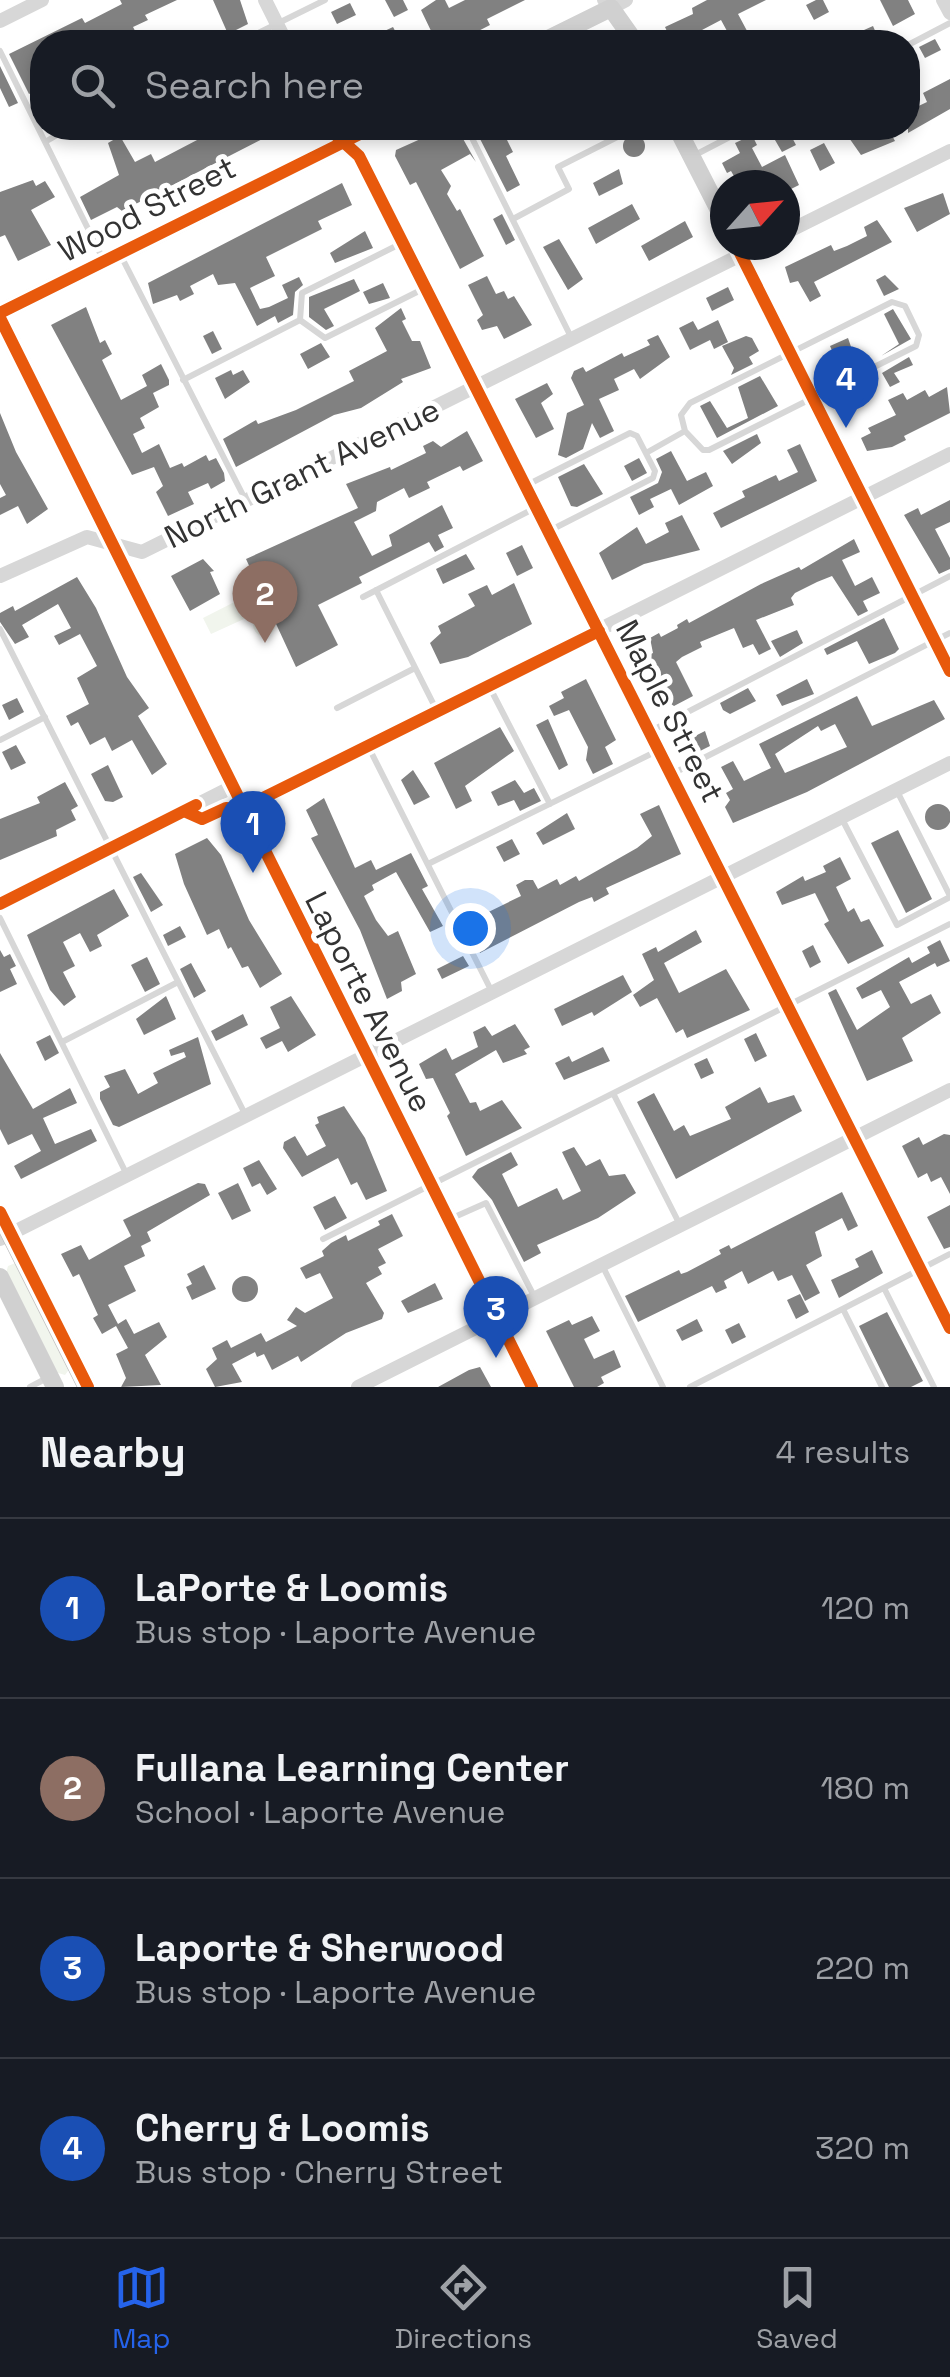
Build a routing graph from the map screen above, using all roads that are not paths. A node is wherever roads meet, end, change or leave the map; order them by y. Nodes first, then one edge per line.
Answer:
1 (42, 0) edge
2 (265, 0) edge
3 (324, 0) edge
4 (943, 0) edge
5 (614, 3) edge
6 (950, 13) edge
7 (0, 21) edge
8 (277, 24) junction
9 (950, 24) edge
10 (265, 30) edge
11 (280, 30) edge
12 (564, 30) edge
13 (629, 30) edge
14 (920, 38) edge
15 (0, 52) edge
16 (30, 112) edge
17 (48, 140) edge
18 (347, 140) edge
19 (473, 140) edge
20 (611, 140) edge
21 (684, 140) edge
22 (723, 140) edge
23 (45, 142) joint
24 (343, 142) junction
25 (950, 151) edge
26 (692, 156) junction
27 (710, 192) edge
28 (513, 220) junction
29 (800, 226) edge
30 (402, 242) junction
31 (112, 258) junction
32 (720, 260) edge
33 (744, 260) edge
34 (426, 287) junction
35 (0, 315) edge
36 (300, 320) junction
37 (571, 338) junction
38 (790, 353) junction
39 (184, 380) junction
40 (476, 387) junction
41 (813, 399) junction
42 (685, 431) junction
43 (646, 454) junction
44 (950, 454) edge
45 (526, 486) junction
46 (862, 498) junction
47 (246, 502) junction
48 (536, 508) junction
49 (549, 531) junction
50 (110, 547) junction
51 (0, 576) edge
52 (950, 576) edge
53 (376, 590) junction
54 (912, 596) junction
55 (363, 597) dead end
56 (0, 629) edge
57 (599, 632) junction
58 (942, 637) edge
59 (415, 668) junction
60 (950, 671) edge
61 (490, 686) junction
62 (337, 708) dead end
63 (438, 712) junction
64 (45, 717) junction
65 (650, 731) junction
66 (0, 740) edge
67 (368, 748) junction
68 (659, 750) junction
69 (950, 763) edge
70 (671, 775) junction
71 (230, 788) junction
72 (896, 790) junction
73 (550, 804) junction
74 (241, 810) junction
75 (842, 818) junction
76 (110, 849) junction
77 (428, 864) junction
78 (723, 878) junction
79 (950, 897) edge
80 (0, 904) edge
81 (0, 918) edge
82 (950, 924) edge
83 (178, 982) junction
84 (493, 994) junction
85 (788, 1007) junction
86 (62, 1042) junction
87 (366, 1056) junction
88 (950, 1090) edge
89 (614, 1095) junction
90 (246, 1117) junction
91 (855, 1138) junction
92 (128, 1176) junction
93 (430, 1184) junction
94 (0, 1212) edge
95 (448, 1220) junction
96 (681, 1226) junction
97 (5, 1236) edge
98 (323, 1239) dead end
99 (950, 1254) edge
100 (602, 1266) junction
101 (920, 1269) junction
102 (0, 1277) edge
103 (884, 1288) junction
104 (536, 1299) junction
105 (843, 1309) junction
106 (498, 1319) junction
107 (950, 1328) edge
108 (53, 1382) edge
109 (30, 1387) edge
110 (88, 1387) edge
111 (358, 1387) edge
112 (532, 1387) edge
113 (664, 1387) edge
114 (690, 1387) edge
115 (882, 1387) edge
116 (934, 1387) edge

1 - 7 street
2 - 8 street
3 - 8 lane
4 - 6 street
5 - 12 street
5 - 13 street
8 - 10 lane
8 - 11 street
9 - 14 lane
15 - 16 lane
17 - 23 lane
18 - 24 street, Wood Street
19 - 28 lane
20 - 28 lane
21 - 26 street
22 - 26 lane
23 - 31 lane
24 - 30 street, Maple Street
24 - 31 street, Wood Street
25 - 29 street
26 - 27 street
28 - 37 lane
30 - 34 street, Maple Street
30 - 36 lane
31 - 35 street, Wood Street
31 - 39 lane
32 - 37 street, North Grant Avenue
33 - 38 street
34 - 36 lane
34 - 40 street, Maple Street
35 - 50 street, Laporte Avenue
36 - 39 lane
37 - 40 street, North Grant Avenue
38 - 41 street
38 - 41 lane
38 - 42 lane
39 - 47 lane
40 - 45 street, Maple Street
40 - 47 street, North Grant Avenue
41 - 42 lane
41 - 46 street
42 - 43 lane
43 - 45 lane
43 - 49 lane
44 - 46 street
45 - 48 street, Maple Street
46 - 54 street
46 - 57 street
47 - 50 street, North Grant Avenue
48 - 49 street, Maple Street
48 - 53 lane
49 - 57 street, Maple Street
50 - 51 street, North Grant Avenue
50 - 71 street, Laporte Avenue
52 - 54 lane
53 - 55 lane
53 - 59 lane
54 - 58 street
54 - 65 lane
56 - 64 lane
57 - 61 street
57 - 65 street, Maple Street
58 - 60 street
58 - 70 lane
59 - 62 lane
59 - 63 lane
61 - 63 street
61 - 73 lane
63 - 67 street
64 - 66 lane
64 - 76 lane
65 - 68 street, Maple Street
67 - 74 street
67 - 77 lane
68 - 70 street, Maple Street
68 - 73 lane
69 - 72 street
70 - 78 street, Maple Street
71 - 74 street, Laporte Avenue
71 - 76 street
72 - 75 street
72 - 79 lane
73 - 77 lane
74 - 87 street, Laporte Avenue
75 - 78 street
75 - 79 lane
76 - 80 street
76 - 83 lane
77 - 84 lane
78 - 84 street
78 - 85 street, Maple Street
81 - 86 lane
82 - 85 lane
83 - 86 lane
83 - 90 lane
84 - 87 street
85 - 89 lane
85 - 91 street, Maple Street
86 - 92 lane
87 - 90 street
87 - 93 street, Laporte Avenue
88 - 91 street
89 - 93 lane
89 - 96 lane
90 - 92 street
91 - 96 street
91 - 101 street, Maple Street
92 - 97 street
93 - 95 street, Laporte Avenue
93 - 98 lane
94 - 97 street
95 - 104 lane
95 - 106 street, Laporte Avenue
96 - 100 street
97 - 110 street
99 - 101 lane
100 - 104 street
100 - 113 lane
101 - 103 lane
101 - 107 street, Maple Street
102 - 108 street
103 - 105 lane
103 - 116 lane
104 - 106 street
105 - 114 lane
105 - 115 lane
106 - 111 street
106 - 112 street, Laporte Avenue
108 - 109 lane

